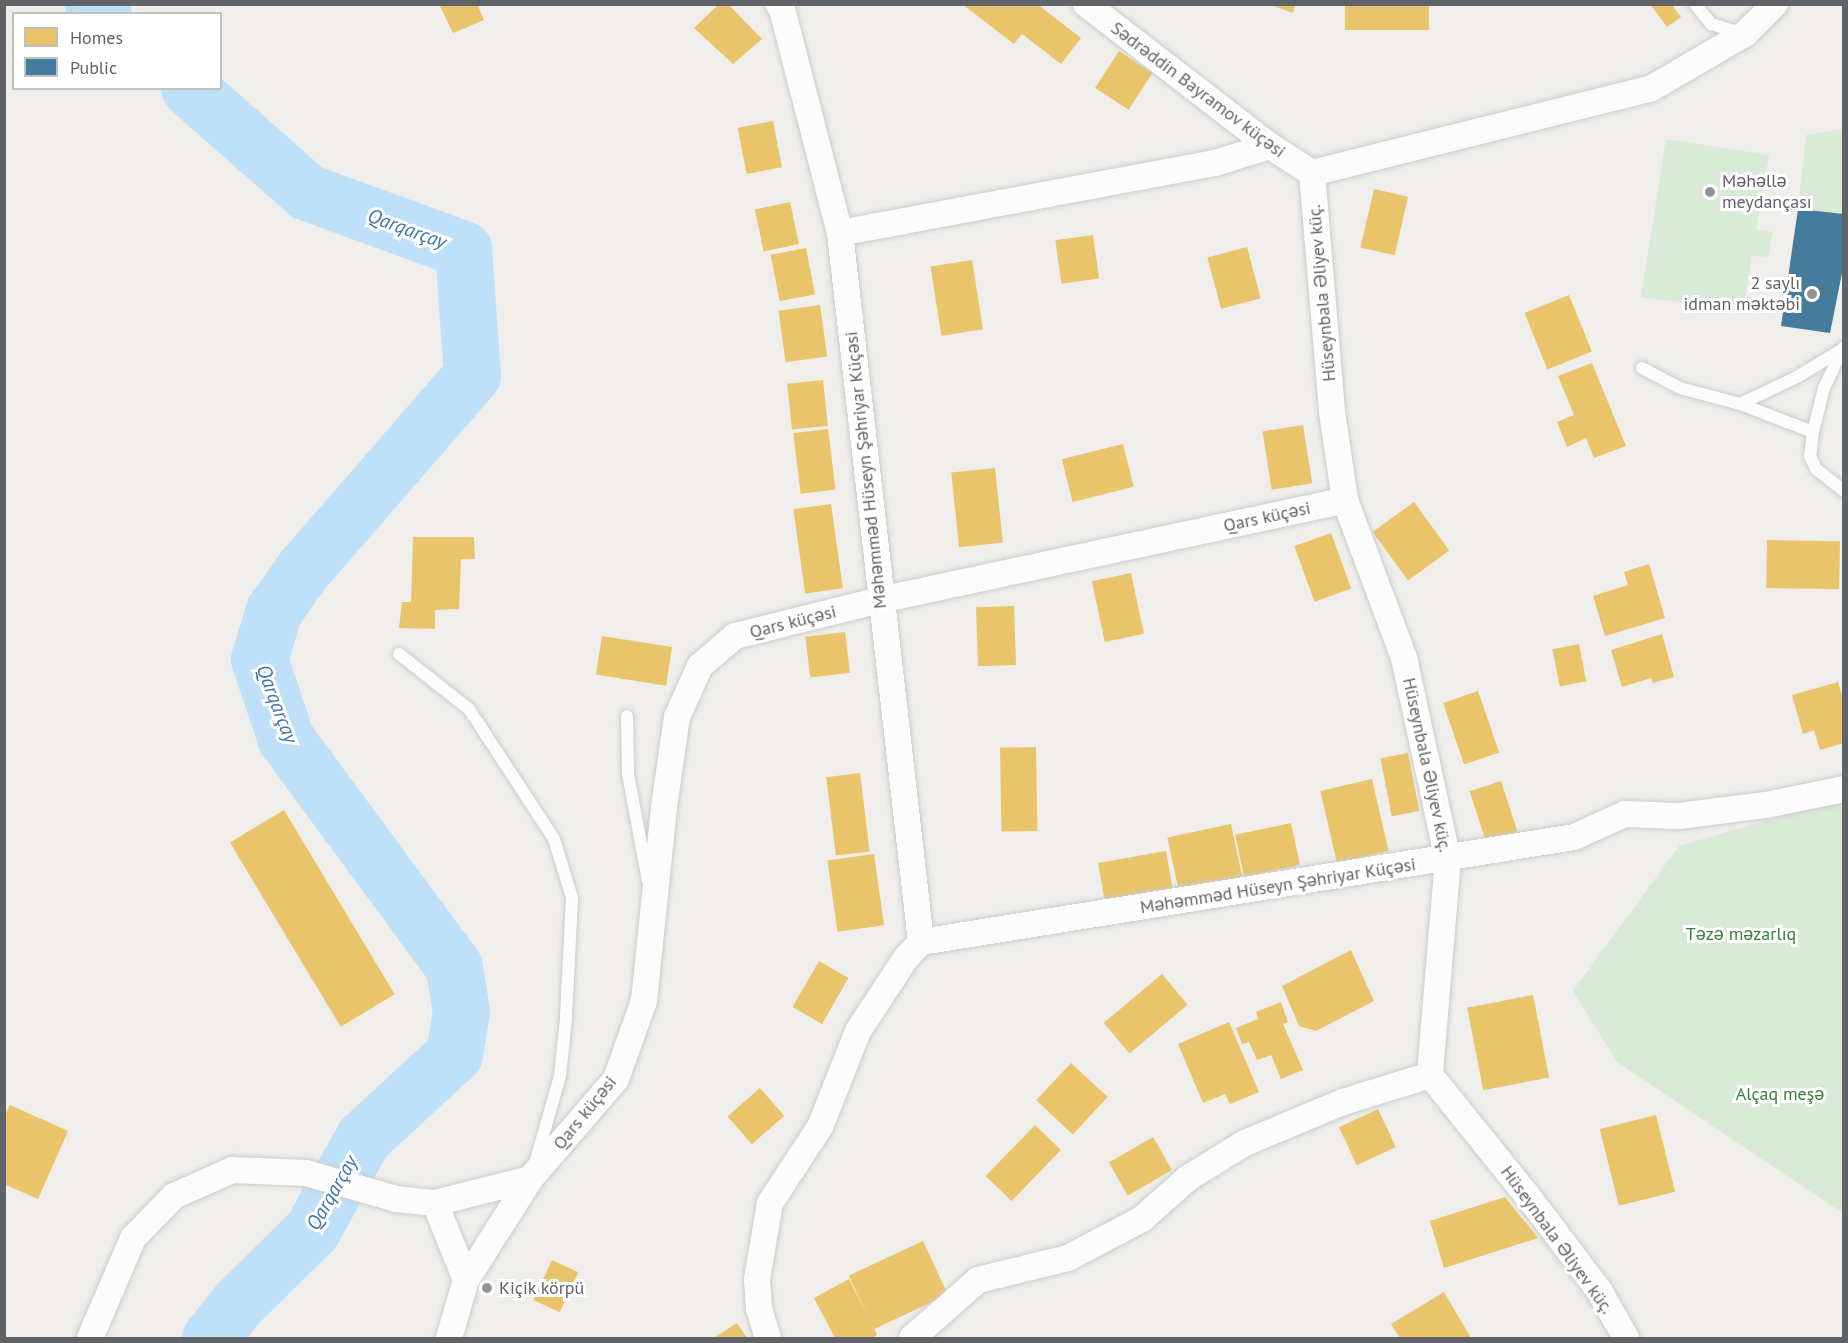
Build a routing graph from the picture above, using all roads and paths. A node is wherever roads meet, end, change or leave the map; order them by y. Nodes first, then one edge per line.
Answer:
1 (778, 4) edge
2 (1086, 4) edge
3 (1695, 4) edge
4 (1775, 4) edge
5 (1745, 34) junction
6 (1270, 146) junction
7 (1312, 173) junction
8 (840, 233) junction
9 (1843, 348) edge
10 (1642, 368) dead end
11 (1740, 404) junction
12 (1813, 432) junction
13 (1844, 491) edge
14 (1346, 500) junction
15 (880, 600) junction
16 (399, 654) dead end
17 (627, 716) dead end
18 (1844, 789) edge
19 (1448, 859) junction
20 (653, 911) junction
21 (921, 942) junction
22 (1430, 1075) junction
23 (530, 1179) junction
24 (435, 1203) junction
25 (466, 1280) junction
26 (90, 1338) edge
27 (449, 1338) edge
28 (768, 1338) edge
29 (912, 1338) edge
30 (1626, 1338) edge

1 - 8 street, Məhəmməd Hüseyn Şəhriyar Küçəsi
2 - 6 street, Sədrəddin Bayramov küçəsi
3 - 5 lane
4 - 5 street
5 - 7 street
6 - 7 street, Sədrəddin Bayramov küçəsi
6 - 8 street
7 - 14 street, Hüseynbala Əliyev küç.
8 - 15 street, Məhəmməd Hüseyn Şəhriyar Küçəsi
9 - 11 lane
9 - 12 lane
10 - 11 lane
11 - 12 lane
12 - 13 lane
14 - 15 street, Qars küçəsi
14 - 19 street, Hüseynbala Əliyev küç.
15 - 20 street, Qars küçəsi
15 - 21 street, Məhəmməd Hüseyn Şəhriyar Küçəsi
16 - 23 lane
17 - 20 lane
18 - 19 street, Məhəmməd Hüseyn Şəhriyar Küçəsi
19 - 21 street, Məhəmməd Hüseyn Şəhriyar Küçəsi
19 - 22 street, Hüseynbala Əliyev küç.
20 - 23 street, Qars küçəsi
21 - 28 street
22 - 29 street
22 - 30 street, Hüseynbala Əliyev küç.
23 - 24 street
23 - 25 street, Qars küçəsi
24 - 25 street
24 - 26 street
25 - 27 street

